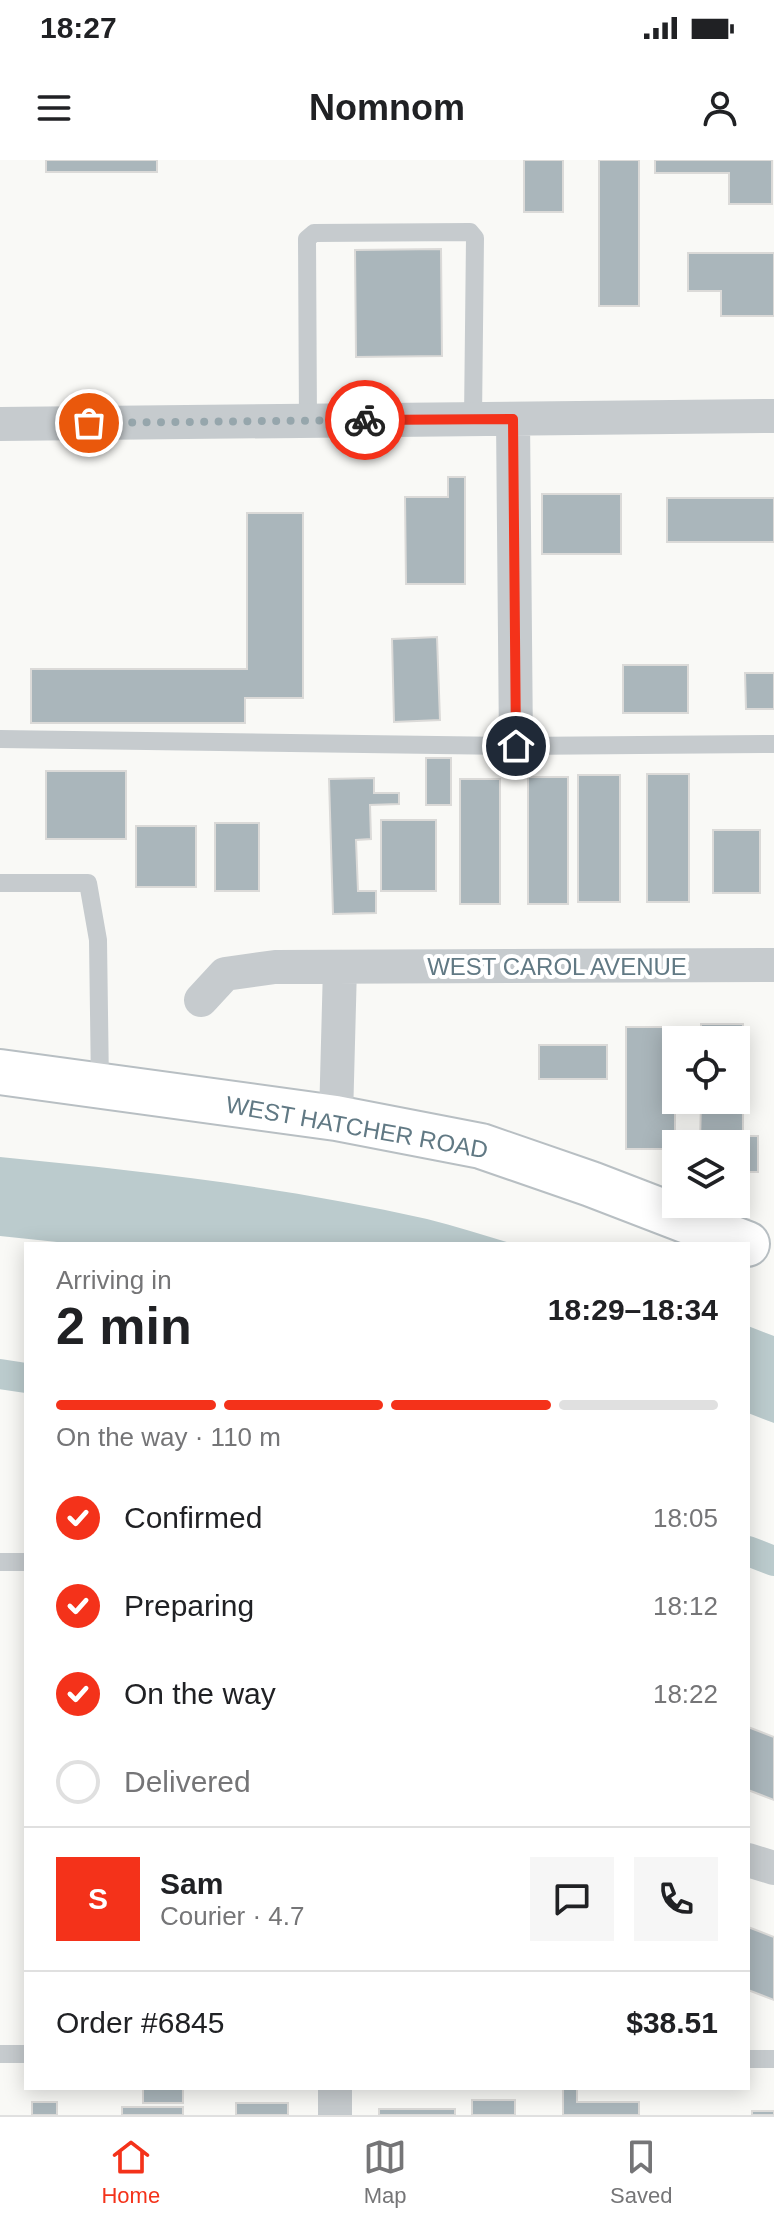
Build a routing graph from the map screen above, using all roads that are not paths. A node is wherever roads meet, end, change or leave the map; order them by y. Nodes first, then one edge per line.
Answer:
1 (774, 416) edge
2 (473, 419) junction
3 (513, 419) junction
4 (308, 421) junction
5 (0, 424) edge
6 (0, 739) edge
7 (774, 744) edge
8 (516, 746) junction
9 (0, 883) edge
10 (774, 965) edge
11 (340, 967) junction
12 (201, 1000) dead end
13 (0, 1072) edge
14 (100, 1086) junction
15 (336, 1118) junction
16 (742, 1242) edge
17 (750, 1245) edge
18 (774, 1255) edge
19 (0, 1562) edge
20 (24, 1562) edge
21 (750, 1861) edge
22 (774, 1868) edge
23 (0, 2054) edge
24 (24, 2054) edge
25 (750, 2059) edge
26 (774, 2059) edge
27 (335, 2090) edge
28 (335, 2115) edge

1 - 3 street
2 - 3 street
2 - 4 street
2 - 4 lane
3 - 8 street
4 - 5 street
6 - 8 lane
7 - 8 lane
9 - 14 lane
10 - 11 street, WEST CAROL AVENUE
11 - 12 street, WEST CAROL AVENUE
11 - 15 street
13 - 14 street, WEST HATCHER ROAD
14 - 15 street, WEST HATCHER ROAD
15 - 16 street, WEST HATCHER ROAD
17 - 18 street, WEST HATCHER ROAD
19 - 20 lane
21 - 22 street
23 - 24 lane
25 - 26 lane
27 - 28 street

